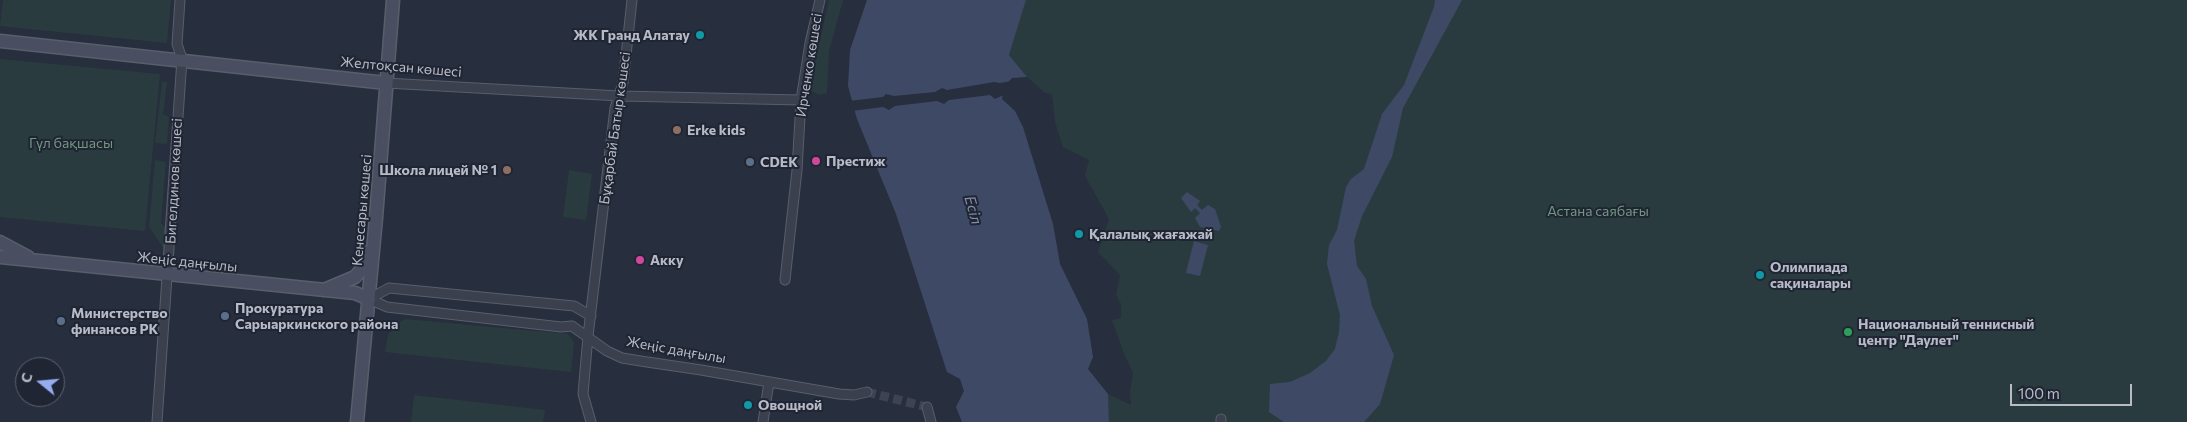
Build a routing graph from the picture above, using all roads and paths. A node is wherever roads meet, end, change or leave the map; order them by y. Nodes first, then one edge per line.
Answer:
1 (180, 0) edge
2 (393, 0) edge
3 (632, 0) edge
4 (820, 0) edge
5 (0, 41) edge
6 (182, 59) junction
7 (386, 83) junction
8 (620, 96) junction
9 (801, 100) junction
10 (376, 218) junction
11 (0, 242) edge
12 (0, 257) edge
13 (19, 259) junction
14 (37, 261) junction
15 (0, 265) edge
16 (169, 274) junction
17 (785, 280) dead end
18 (322, 290) junction
19 (369, 299) junction
20 (591, 316) junction
21 (588, 336) junction
22 (768, 382) junction
23 (867, 392) tunnel mouth
24 (928, 407) dead end
25 (157, 422) edge
26 (357, 422) edge
27 (591, 422) edge
28 (762, 422) edge
29 (931, 422) edge

1 - 6 street, Бигелдинов көшесі
2 - 7 main road, Кенесары көшесі
3 - 8 street, Бұқарбай Батыр көшесі
4 - 9 street, Ирченко көшесі
5 - 6 main road, Желтоқсан көшесі
6 - 7 main road, Желтоқсан көшесі
6 - 16 street, Бигелдинов көшесі
7 - 8 street, Желтоқсан көшесі
7 - 10 main road, Кенесары көшесі
8 - 9 street, Желтоқсан көшесі
8 - 20 street, Бұқарбай Батыр көшесі
9 - 17 street, Ирченко көшесі
10 - 18 main road
10 - 19 main road, Кенесары көшесі
11 - 14 main road
12 - 13 main road, Жеңіс даңғылы
13 - 14 main road, Жеңіс даңғылы
13 - 15 main road
14 - 16 main road, Жеңіс даңғылы
16 - 18 main road, Жеңіс даңғылы
16 - 25 street, Бигелдинов көшесі
18 - 19 main road, Жеңіс даңғылы
19 - 20 street
19 - 21 street, Жеңіс даңғылы
19 - 26 main road, Кенесары көшесі
20 - 21 street, Бұқарбай Батыр көшесі
21 - 22 street, Жеңіс даңғылы
21 - 27 street, Бұқарбай Батыр көшесі
22 - 23 street, Жеңіс даңғылы
22 - 28 street
24 - 29 street

